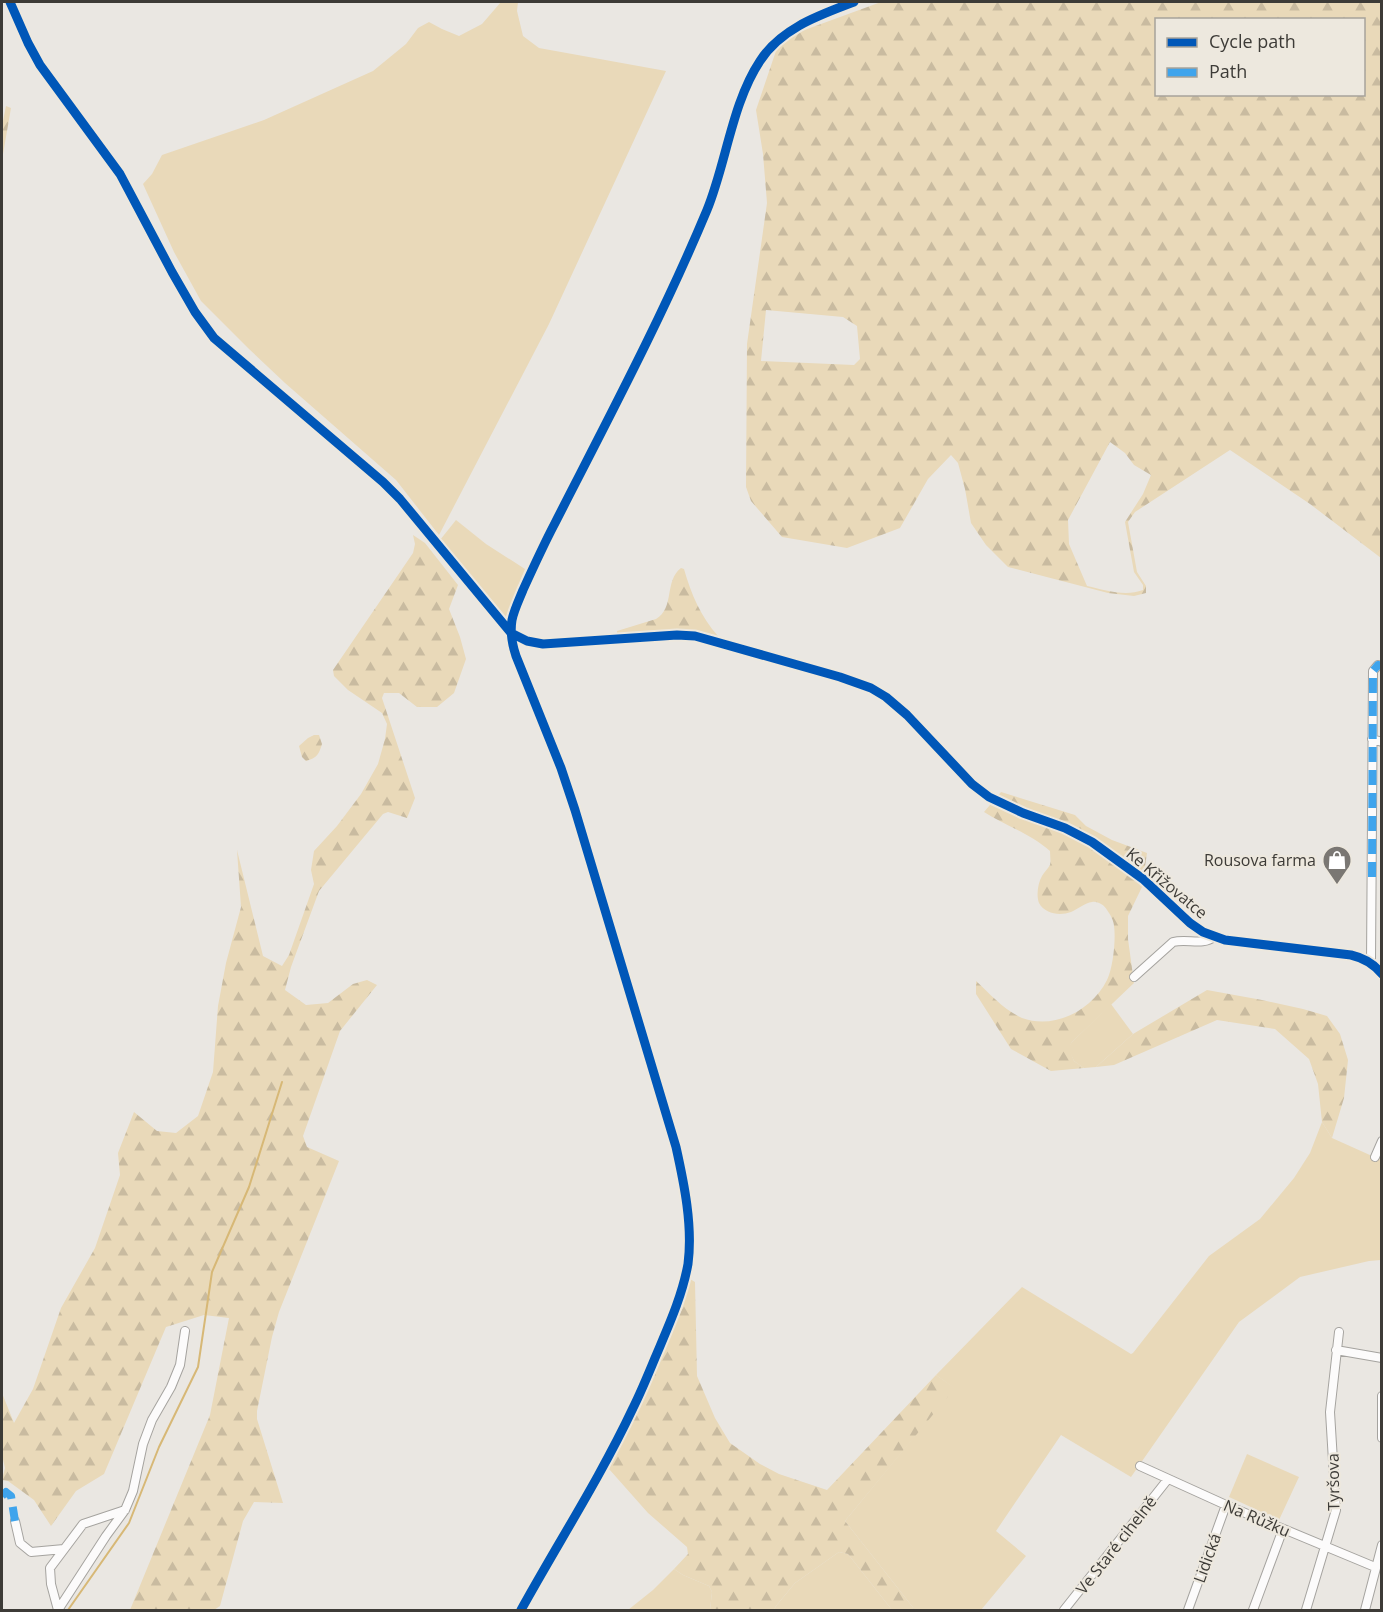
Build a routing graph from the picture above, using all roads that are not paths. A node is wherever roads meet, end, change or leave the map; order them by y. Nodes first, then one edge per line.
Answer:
1 (10, 2) edge
2 (854, 2) edge
3 (511, 633) junction
4 (1380, 665) edge
5 (1372, 739) junction
6 (1382, 742) edge
7 (1214, 937) junction
8 (1371, 963) junction
9 (1382, 974) edge
10 (1134, 977) dead end
11 (1382, 1141) edge
12 (1375, 1157) dead end
13 (185, 1331) dead end
14 (1339, 1332) dead end
15 (1336, 1350) junction
16 (1382, 1358) edge
17 (1381, 1398) edge
18 (1382, 1438) edge
19 (1140, 1466) dead end
20 (1168, 1479) junction
21 (1226, 1505) junction
22 (125, 1510) junction
23 (15, 1521) dead end
24 (1283, 1529) junction
25 (1382, 1545) edge
26 (1324, 1546) junction
27 (64, 1549) junction
28 (1380, 1557) edge
29 (1376, 1567) junction
30 (58, 1610) edge
31 (521, 1611) edge
32 (1064, 1611) edge
33 (1188, 1611) edge
34 (1253, 1611) edge
35 (1305, 1611) edge
36 (1365, 1611) edge

1 - 3 street
2 - 3 street
3 - 7 street, Ke Křižovatce
3 - 31 street
4 - 5 street
5 - 6 street
5 - 8 street
7 - 8 street, Ke Křižovatce
7 - 10 street
8 - 9 street
11 - 12 street
13 - 22 street
14 - 15 street, Tyršova
15 - 16 street
15 - 26 street, Tyršova
17 - 18 street
19 - 20 street, Na Růžku
20 - 21 street, Na Růžku
20 - 32 street, Ve Staré cihelně
21 - 24 street, Na Růžku
21 - 33 street, Lidická
22 - 27 street
22 - 30 street
23 - 27 street
24 - 26 street, Na Růžku
24 - 34 street
25 - 28 street
26 - 29 street, Na Růžku
26 - 35 street, Tyršova
27 - 30 street
28 - 29 street
29 - 36 street

